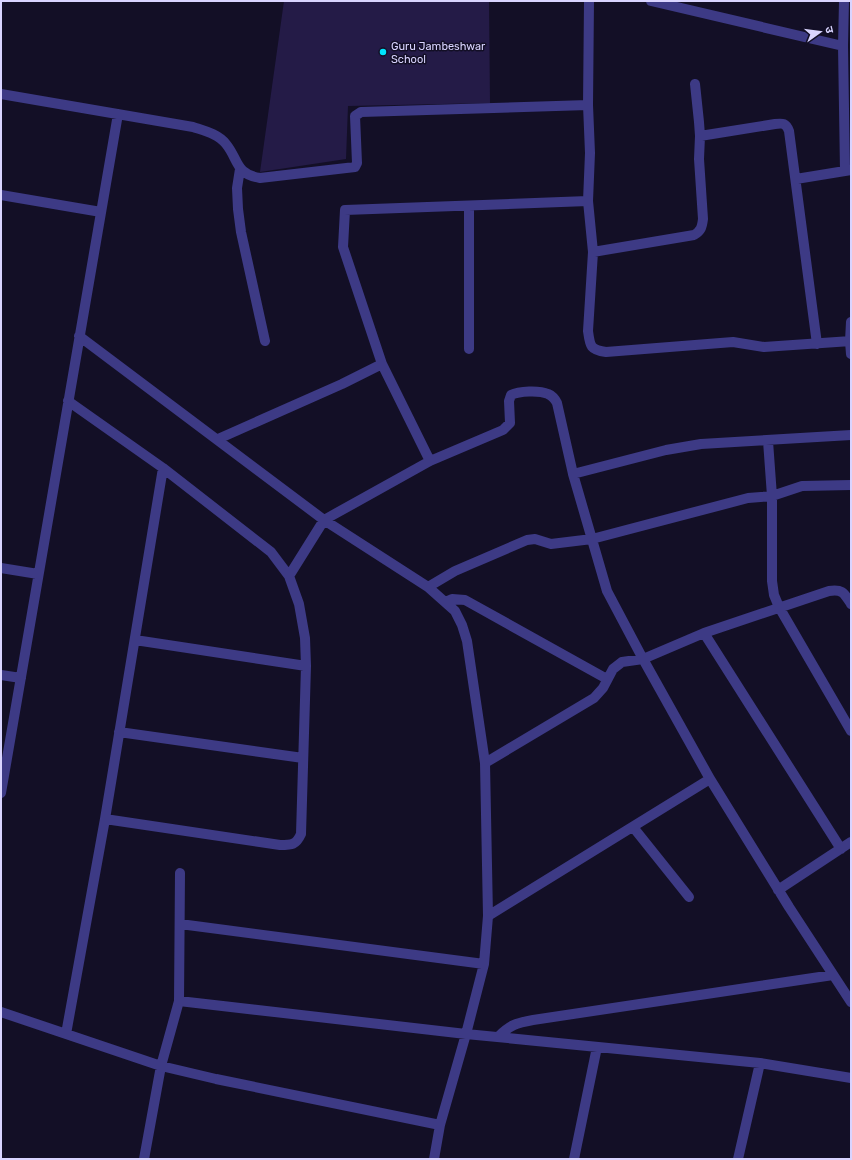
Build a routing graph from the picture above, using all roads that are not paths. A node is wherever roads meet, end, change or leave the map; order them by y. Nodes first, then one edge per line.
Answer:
1 (589, 1) edge
2 (651, 1) edge
3 (844, 1) edge
4 (843, 46) junction
5 (695, 84) dead end
6 (1, 94) edge
7 (588, 105) junction
8 (118, 114) junction
9 (700, 136) junction
10 (240, 169) junction
11 (848, 171) edge
12 (796, 178) junction
13 (1, 197) edge
14 (588, 201) junction
15 (469, 206) junction
16 (101, 212) junction
17 (593, 252) junction
18 (851, 322) edge
19 (79, 336) junction
20 (265, 341) dead end
21 (850, 341) edge
22 (817, 344) junction
23 (469, 349) dead end
24 (851, 354) edge
25 (382, 364) junction
26 (68, 400) junction
27 (851, 435) edge
28 (218, 439) junction
29 (768, 441) junction
30 (430, 460) junction
31 (163, 468) junction
32 (574, 474) junction
33 (851, 485) edge
34 (772, 496) junction
35 (324, 520) junction
36 (592, 539) junction
37 (1, 568) edge
38 (38, 574) junction
39 (289, 576) junction
40 (428, 587) junction
41 (445, 602) junction
42 (851, 604) edge
43 (779, 608) junction
44 (704, 633) junction
45 (135, 640) junction
46 (643, 659) junction
47 (306, 666) junction
48 (1, 675) edge
49 (21, 678) junction
50 (608, 679) junction
51 (851, 731) edge
52 (119, 732) junction
53 (303, 758) junction
54 (485, 763) junction
55 (710, 779) junction
56 (2, 786) edge
57 (105, 819) junction
58 (633, 827) junction
59 (851, 842) edge
60 (841, 849) junction
61 (180, 873) dead end
62 (778, 890) junction
63 (689, 897) dead end
64 (488, 916) junction
65 (180, 924) junction
66 (484, 964) junction
67 (833, 975) junction
68 (179, 1001) junction
69 (851, 1002) edge
70 (1, 1012) edge
71 (66, 1034) junction
72 (466, 1034) junction
73 (498, 1037) junction
74 (597, 1047) junction
75 (760, 1063) junction
76 (161, 1066) junction
77 (851, 1078) edge
78 (440, 1125) junction
79 (144, 1159) edge
80 (434, 1159) edge
81 (574, 1159) edge
82 (738, 1159) edge

1 - 7 street
2 - 4 street
3 - 4 street
4 - 11 street
5 - 9 street
6 - 8 street
7 - 10 street
7 - 14 street
8 - 10 street
8 - 16 street
9 - 12 street
9 - 17 street
10 - 20 street
11 - 12 street
12 - 22 street
13 - 16 street
14 - 15 street
14 - 17 street
15 - 23 street
15 - 25 street
16 - 19 street
17 - 22 street
18 - 21 street
19 - 26 street
19 - 28 street
21 - 22 street
21 - 24 street
25 - 28 street
25 - 30 street
26 - 31 street
26 - 38 street
27 - 29 street
28 - 35 street
29 - 32 street
29 - 34 street
30 - 32 street
30 - 35 street
31 - 39 street
31 - 45 street
32 - 36 street
33 - 34 street
34 - 36 street
34 - 43 street
35 - 39 street
35 - 40 street
36 - 40 street
36 - 46 street
37 - 38 street
38 - 49 street
39 - 47 street
40 - 41 street
41 - 50 street
41 - 54 street
42 - 43 street
43 - 44 street
43 - 51 street
44 - 46 street
44 - 60 street
45 - 47 street
45 - 52 street
46 - 50 street
46 - 55 street
47 - 53 street
48 - 49 street
49 - 56 street
50 - 54 street
52 - 53 street
52 - 57 street
53 - 57 street
54 - 64 street
55 - 58 street
55 - 62 street
57 - 71 street
58 - 63 street
58 - 64 street
59 - 60 street
60 - 62 street
61 - 65 street
62 - 67 street
64 - 66 street
65 - 66 street
65 - 68 street
66 - 72 street
67 - 69 street
67 - 73 street
68 - 72 street
68 - 76 street
70 - 71 street
71 - 76 street
72 - 73 street
72 - 78 street
73 - 74 street
74 - 75 street
74 - 81 street
75 - 77 street
75 - 82 street
76 - 78 street
76 - 79 street
78 - 80 street

